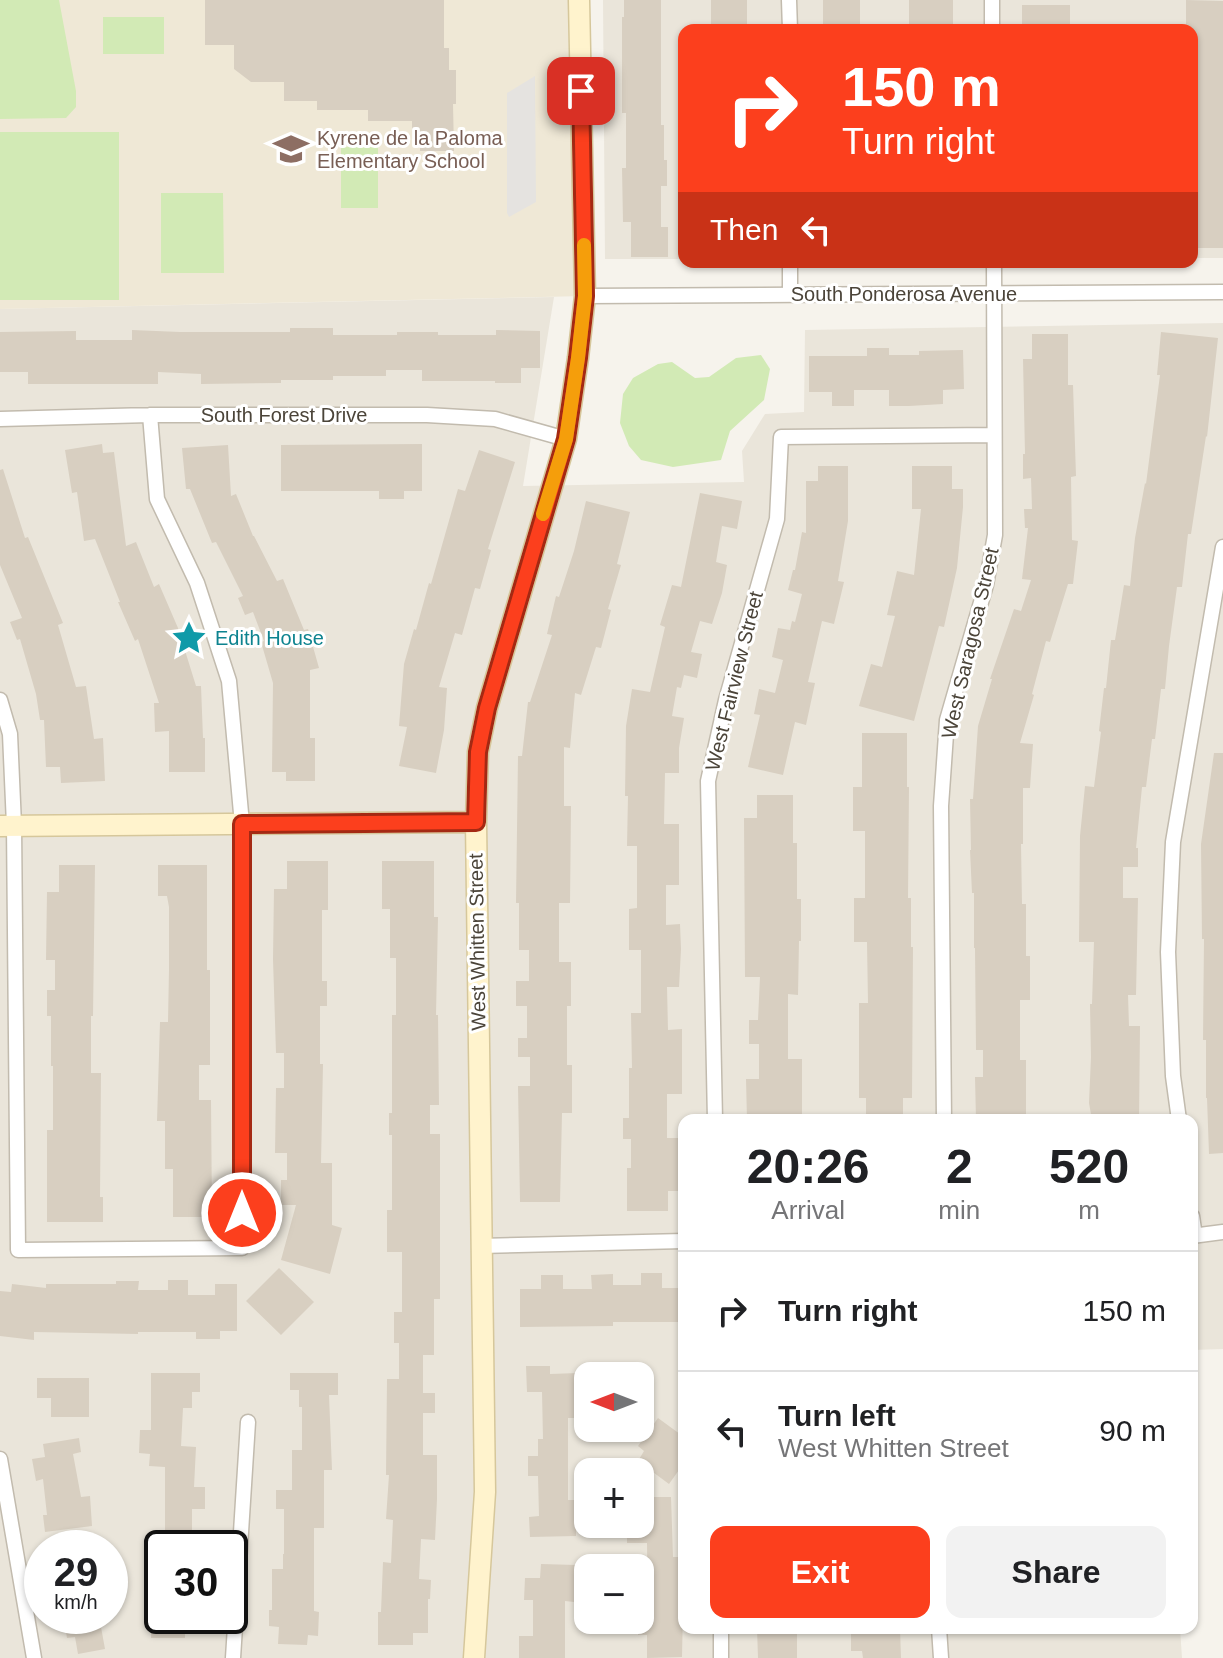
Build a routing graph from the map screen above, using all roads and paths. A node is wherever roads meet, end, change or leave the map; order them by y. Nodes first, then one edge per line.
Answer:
1 (579, 0) edge
2 (789, 0) edge
3 (992, 0) edge
4 (790, 24) edge
5 (992, 24) edge
6 (790, 268) edge
7 (994, 268) edge
8 (1223, 292) edge
9 (790, 294) junction
10 (994, 294) junction
11 (585, 296) junction
12 (150, 415) junction
13 (0, 419) edge
14 (994, 435) junction
15 (566, 439) junction
16 (1223, 547) edge
17 (0, 700) edge
18 (476, 822) junction
19 (242, 824) junction
20 (7, 826) edge
21 (715, 1114) edge
22 (944, 1114) edge
23 (1178, 1114) edge
24 (1223, 1232) edge
25 (1198, 1235) edge
26 (678, 1241) edge
27 (480, 1246) junction
28 (248, 1422) dead end
29 (0, 1459) edge
30 (721, 1634) edge
31 (939, 1634) edge
32 (34, 1658) edge
33 (233, 1658) edge
34 (474, 1658) edge
35 (721, 1658) edge
36 (941, 1658) edge

1 - 11 street, West Whitten Street
2 - 4 street
3 - 5 street
6 - 9 street
7 - 10 street, West Saragosa Street
8 - 10 street, South Ponderosa Avenue
9 - 10 street, South Ponderosa Avenue
9 - 11 street, South Ponderosa Avenue
10 - 14 street, West Saragosa Street
11 - 15 street, West Whitten Street
12 - 13 street, South Forest Drive
12 - 15 street, South Forest Drive
12 - 19 street
14 - 21 street, West Fairview Street
14 - 22 street, West Saragosa Street
15 - 18 street, West Whitten Street
16 - 23 street
17 - 20 street
18 - 19 street
18 - 27 street, West Whitten Street
19 - 20 street
19 - 20 street
24 - 25 street
26 - 27 street
27 - 34 street, West Whitten Street
28 - 33 street
29 - 32 street
30 - 35 street
31 - 36 street

